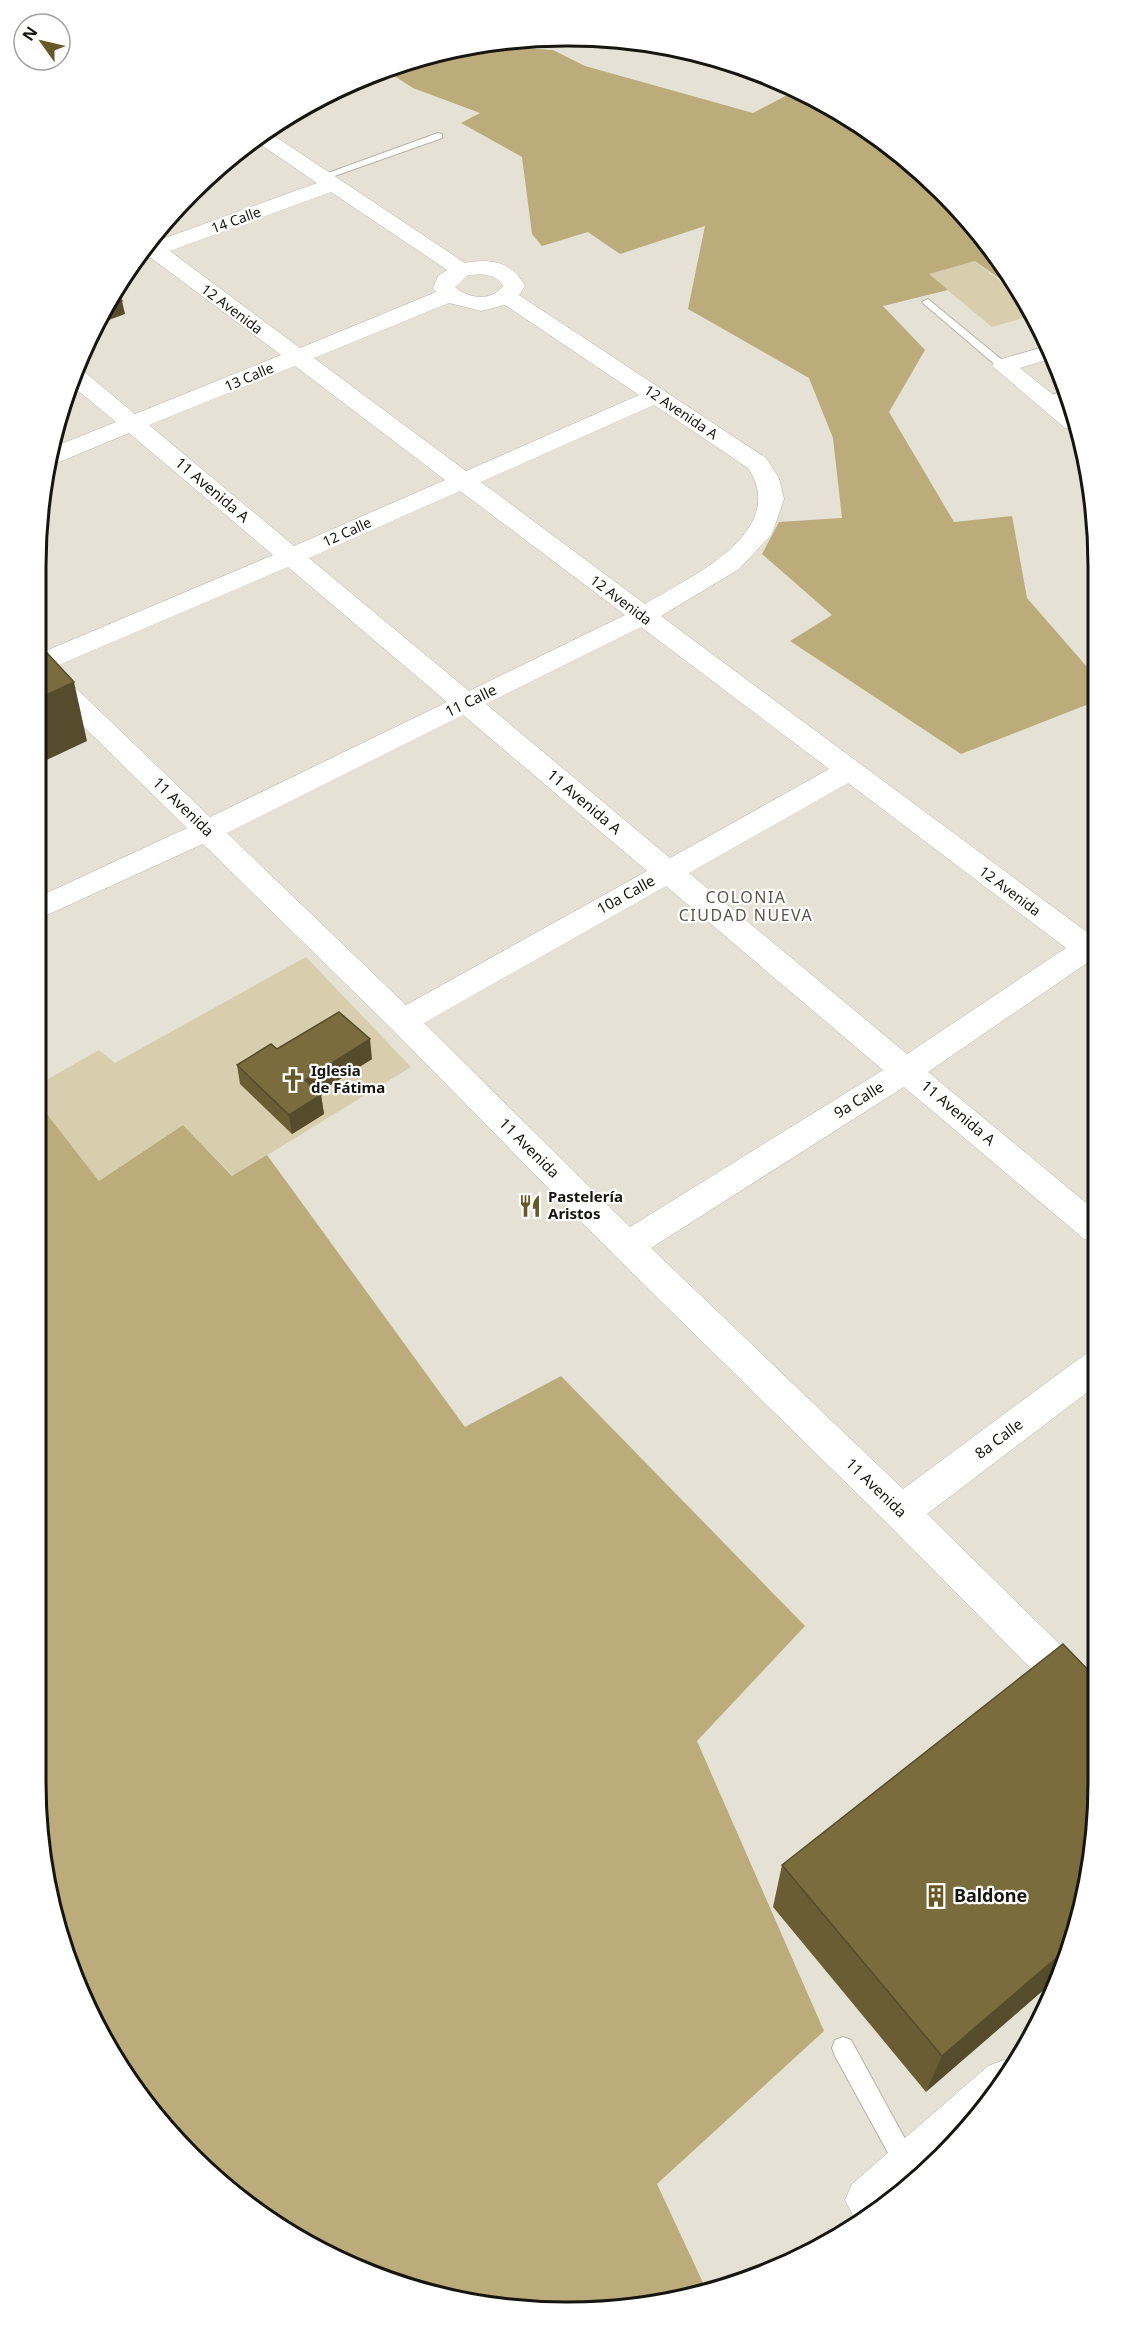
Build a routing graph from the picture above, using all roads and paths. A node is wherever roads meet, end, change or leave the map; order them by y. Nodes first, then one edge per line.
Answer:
1 (438, 136) dead end
2 (269, 141) edge
3 (328, 181) junction
4 (157, 246) edge
5 (152, 253) edge
6 (461, 270) junction
7 (449, 295) junction
8 (506, 296) junction
9 (928, 302) dead end
10 (1042, 355) edge
11 (296, 358) junction
12 (1003, 366) junction
13 (81, 380) edge
14 (656, 396) junction
15 (1055, 396) edge
16 (135, 424) junction
17 (59, 454) edge
18 (462, 482) junction
19 (292, 556) junction
20 (730, 564) joint
21 (643, 616) junction
22 (46, 661) edge
23 (46, 675) edge
24 (467, 703) junction
25 (849, 770) junction
26 (207, 831) junction
27 (667, 872) junction
28 (46, 904) edge
29 (1088, 949) edge
30 (1088, 953) edge
31 (403, 1021) junction
32 (907, 1070) junction
33 (1088, 1223) edge
34 (627, 1246) junction
35 (1088, 1371) edge
36 (901, 1512) junction
37 (1088, 1699) edge
38 (843, 2048) dead end
39 (964, 2117) edge
40 (908, 2166) junction
41 (871, 2203) edge

1 - 3 lane
2 - 3 street
3 - 4 street, 14 Calle
3 - 6 street
5 - 11 street, 12 Avenida
6 - 7 street
6 - 8 street
7 - 8 street
7 - 11 street, 13 Calle
8 - 14 street, 12 Avenida A
9 - 12 lane
10 - 12 street
11 - 16 street, 13 Calle
11 - 18 street, 12 Avenida
12 - 15 street
13 - 16 street, 11 Avenida A
14 - 18 street, 12 Calle
14 - 20 street, 12 Avenida A
16 - 17 street, 13 Calle
16 - 19 street, 11 Avenida A
18 - 19 street, 12 Calle
18 - 21 street, 12 Avenida
19 - 22 street, 12 Calle
19 - 24 street, 11 Avenida A
20 - 21 street, 11 Calle
21 - 24 street, 11 Calle
21 - 25 street, 12 Avenida
23 - 26 street, 11 Avenida
24 - 26 street, 11 Calle
24 - 27 street, 11 Avenida A
25 - 27 street, 10a Calle
25 - 29 street, 12 Avenida
26 - 28 street, 11 Calle
26 - 31 street, 11 Avenida
27 - 31 street, 10a Calle
27 - 32 street, 11 Avenida A
30 - 32 street, 9a Calle
31 - 34 street, 11 Avenida
32 - 33 street, 11 Avenida A
32 - 34 street, 9a Calle
34 - 36 street, 11 Avenida
35 - 36 street, 8a Calle
36 - 37 street, 11 Avenida
38 - 40 lane
39 - 40 street
40 - 41 street

